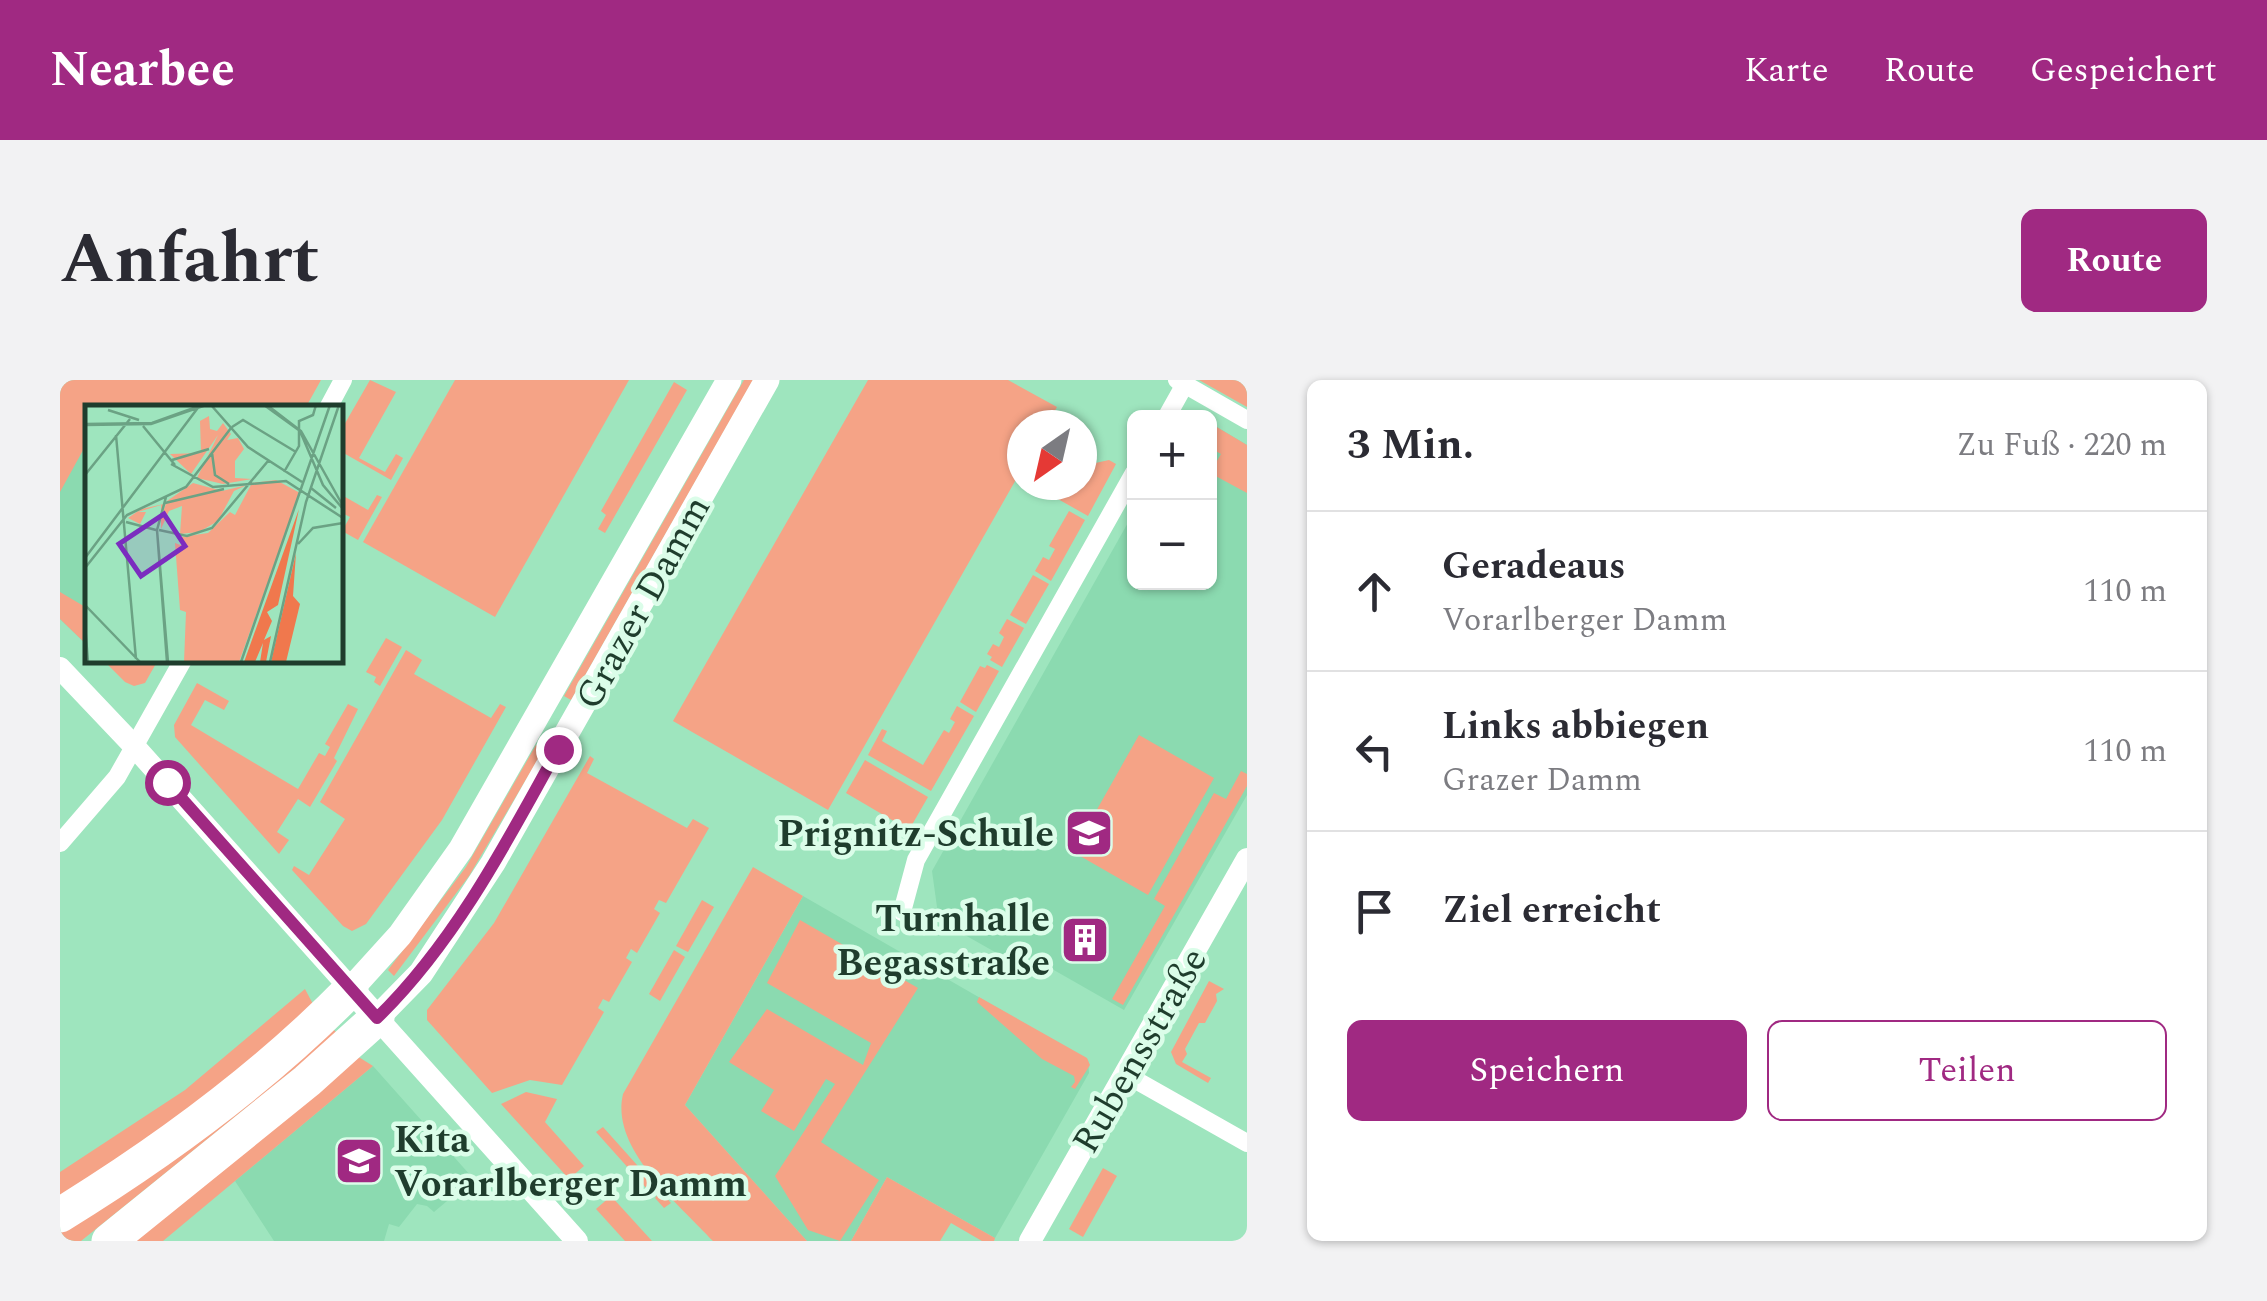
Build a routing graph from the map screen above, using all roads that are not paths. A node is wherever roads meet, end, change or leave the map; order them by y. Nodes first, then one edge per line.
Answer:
1 (343, 380) edge
2 (728, 380) edge
3 (767, 380) edge
4 (1181, 382) edge
5 (330, 405) edge
6 (1169, 410) edge
7 (1247, 420) edge
8 (1127, 485) edge
9 (183, 662) edge
10 (60, 668) edge
11 (539, 715) junction
12 (568, 732) junction
13 (134, 746) junction
14 (60, 842) edge
15 (1247, 858) edge
16 (902, 912) dead end
17 (351, 988) junction
18 (377, 1018) junction
19 (1124, 1074) junction
20 (1247, 1143) edge
21 (60, 1215) edge
22 (108, 1241) edge
23 (577, 1241) edge
24 (1030, 1241) edge

1 - 5 street
2 - 11 main road, Grazer Damm
3 - 12 main road, Grazer Damm
4 - 6 street
4 - 7 street
8 - 16 street
9 - 13 street
10 - 13 street
11 - 12 main road
11 - 17 main road, Grazer Damm
12 - 18 main road, Grazer Damm
13 - 14 street
13 - 17 street
15 - 19 street, Rubensstraße
17 - 18 main road
17 - 21 highway
18 - 22 highway
18 - 23 street
19 - 20 street
19 - 24 street, Rubensstraße

